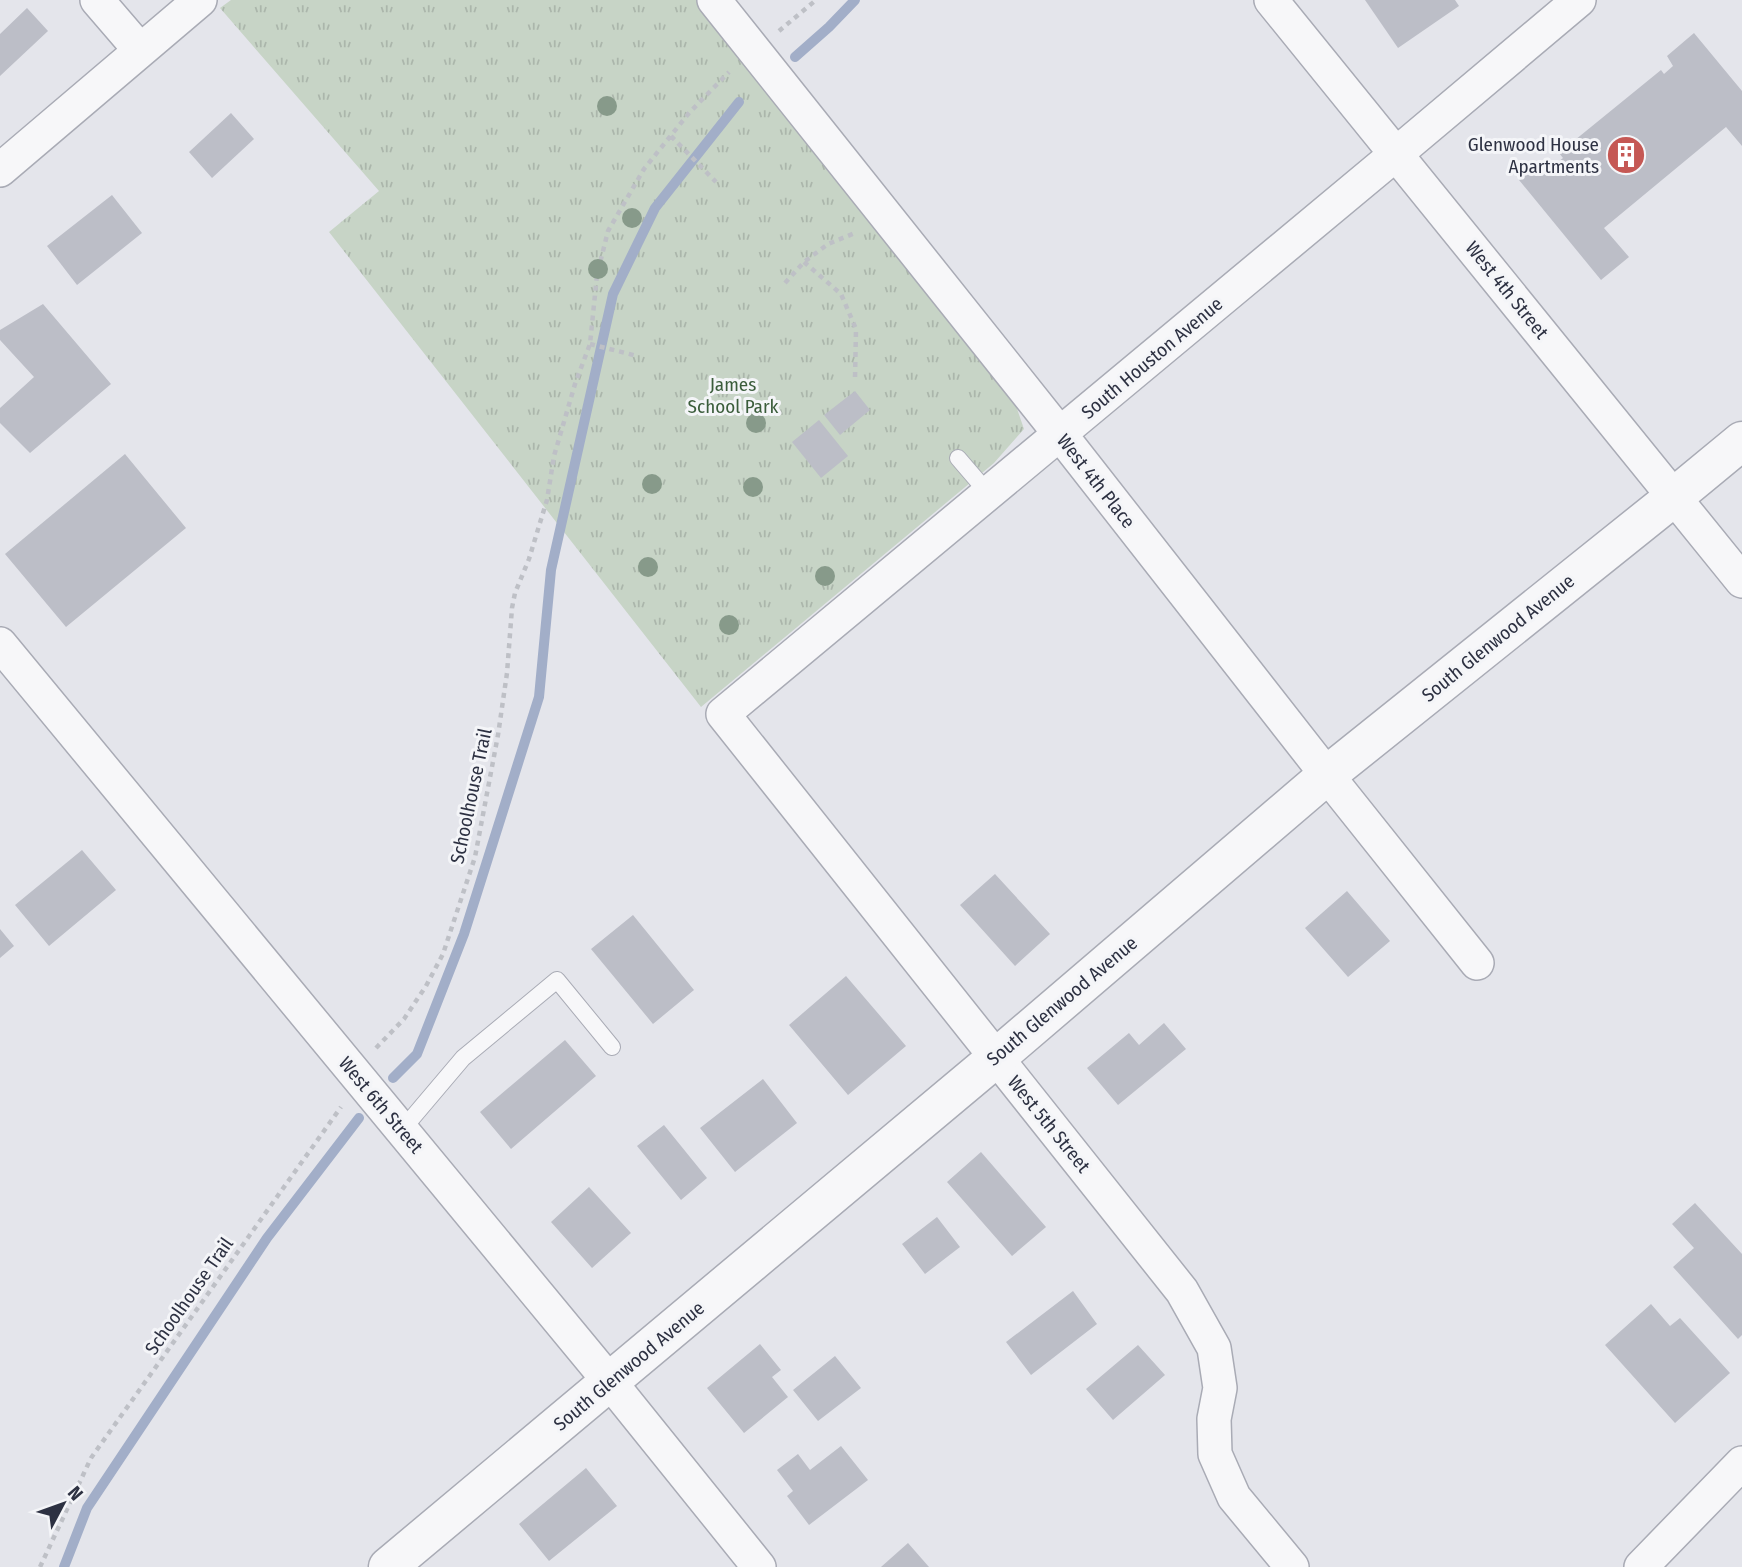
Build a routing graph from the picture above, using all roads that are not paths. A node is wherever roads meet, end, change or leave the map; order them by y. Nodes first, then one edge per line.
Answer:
1 (97, 0) edge
2 (200, 0) edge
3 (714, 0) edge
4 (1270, 0) edge
5 (1578, 0) edge
6 (140, 50) junction
7 (1396, 154) junction
8 (0, 170) edge
9 (1060, 434) junction
10 (1742, 441) edge
11 (958, 458) dead end
12 (988, 493) junction
13 (1674, 497) junction
14 (1742, 581) edge
15 (0, 644) edge
16 (723, 714) joint
17 (1327, 775) junction
18 (1477, 963) dead end
19 (612, 1047) dead end
20 (996, 1058) junction
21 (402, 1130) junction
22 (610, 1382) junction
23 (1742, 1463) edge
24 (388, 1567) edge
25 (760, 1567) edge
26 (1292, 1567) edge
27 (1641, 1567) edge

1 - 6 street
2 - 6 street
3 - 9 street, West 4th Place
4 - 7 street, West 4th Street
5 - 7 street, South Houston Avenue
6 - 8 street
7 - 9 street, South Houston Avenue
7 - 13 street, West 4th Street
9 - 12 street, South Houston Avenue
9 - 17 street, West 4th Place
10 - 13 street, South Glenwood Avenue
11 - 12 lane
12 - 16 street, South Houston Avenue
13 - 14 street, West 4th Street
13 - 17 street, South Glenwood Avenue
15 - 21 street, West 6th Street
16 - 20 street, West 5th Street
17 - 18 street, West 4th Place
17 - 20 street, South Glenwood Avenue
19 - 21 lane
20 - 22 street, South Glenwood Avenue
20 - 26 street, West 5th Street
21 - 22 street, West 6th Street
22 - 24 street, South Glenwood Avenue
22 - 25 street, West 6th Street
23 - 27 street

